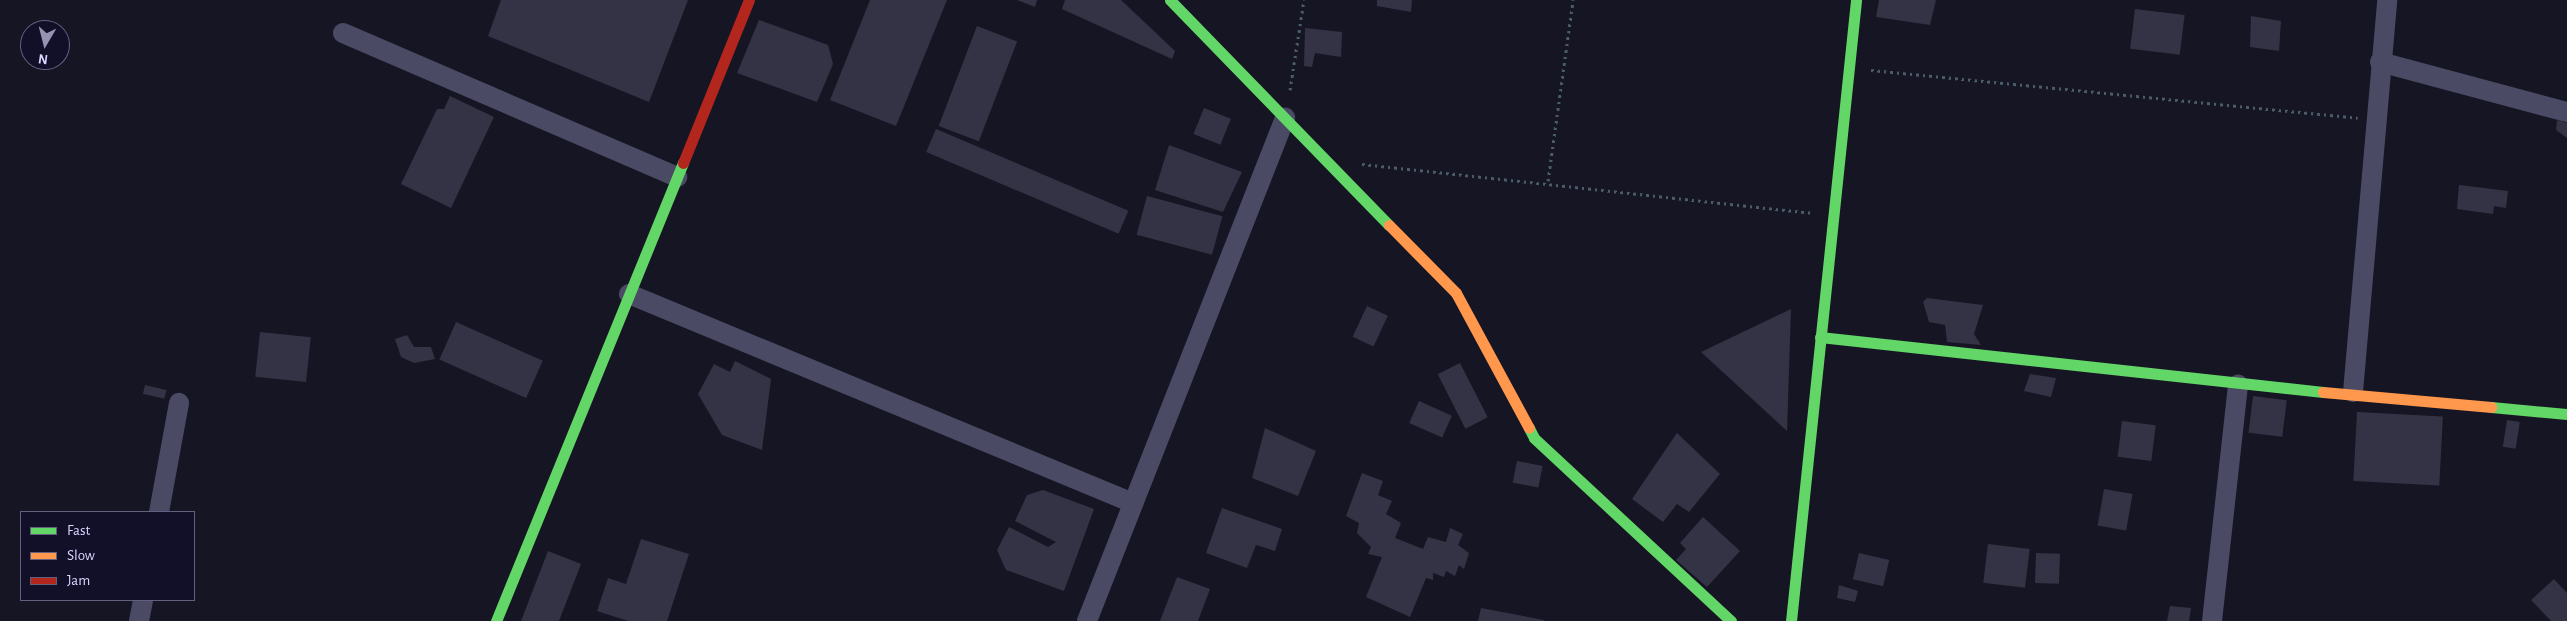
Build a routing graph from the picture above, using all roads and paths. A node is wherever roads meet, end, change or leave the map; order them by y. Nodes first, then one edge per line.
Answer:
1 (749, 0) edge
2 (1170, 0) edge
3 (1304, 0) edge
4 (1573, 0) edge
5 (1856, 0) edge
6 (2387, 0) edge
7 (343, 33) dead end
8 (2380, 62) junction
9 (1851, 68) junction
10 (2567, 112) edge
11 (1285, 118) junction
12 (2375, 119) junction
13 (1358, 164) dead end
14 (676, 178) junction
15 (1548, 181) junction
16 (1833, 216) junction
17 (629, 294) junction
18 (1820, 337) junction
19 (2238, 384) junction
20 (2352, 392) junction
21 (179, 403) dead end
22 (2567, 414) edge
23 (1133, 503) junction
24 (159, 511) edge
25 (143, 601) edge
26 (139, 621) edge
27 (496, 621) edge
28 (1087, 621) edge
29 (1731, 621) edge
30 (1792, 621) edge
31 (2212, 621) edge

1 - 14 street
2 - 11 street
3 - 11 path
4 - 15 path
5 - 9 street
6 - 8 street
7 - 14 street
8 - 10 street
8 - 12 street
9 - 12 path
9 - 16 street
11 - 23 street
11 - 29 street
12 - 20 street
13 - 15 path
14 - 17 street
15 - 16 path
16 - 18 street
17 - 23 street
17 - 27 street
18 - 19 street
18 - 30 street
19 - 20 street
19 - 31 street
20 - 22 street
21 - 24 street
23 - 28 street
25 - 26 street

